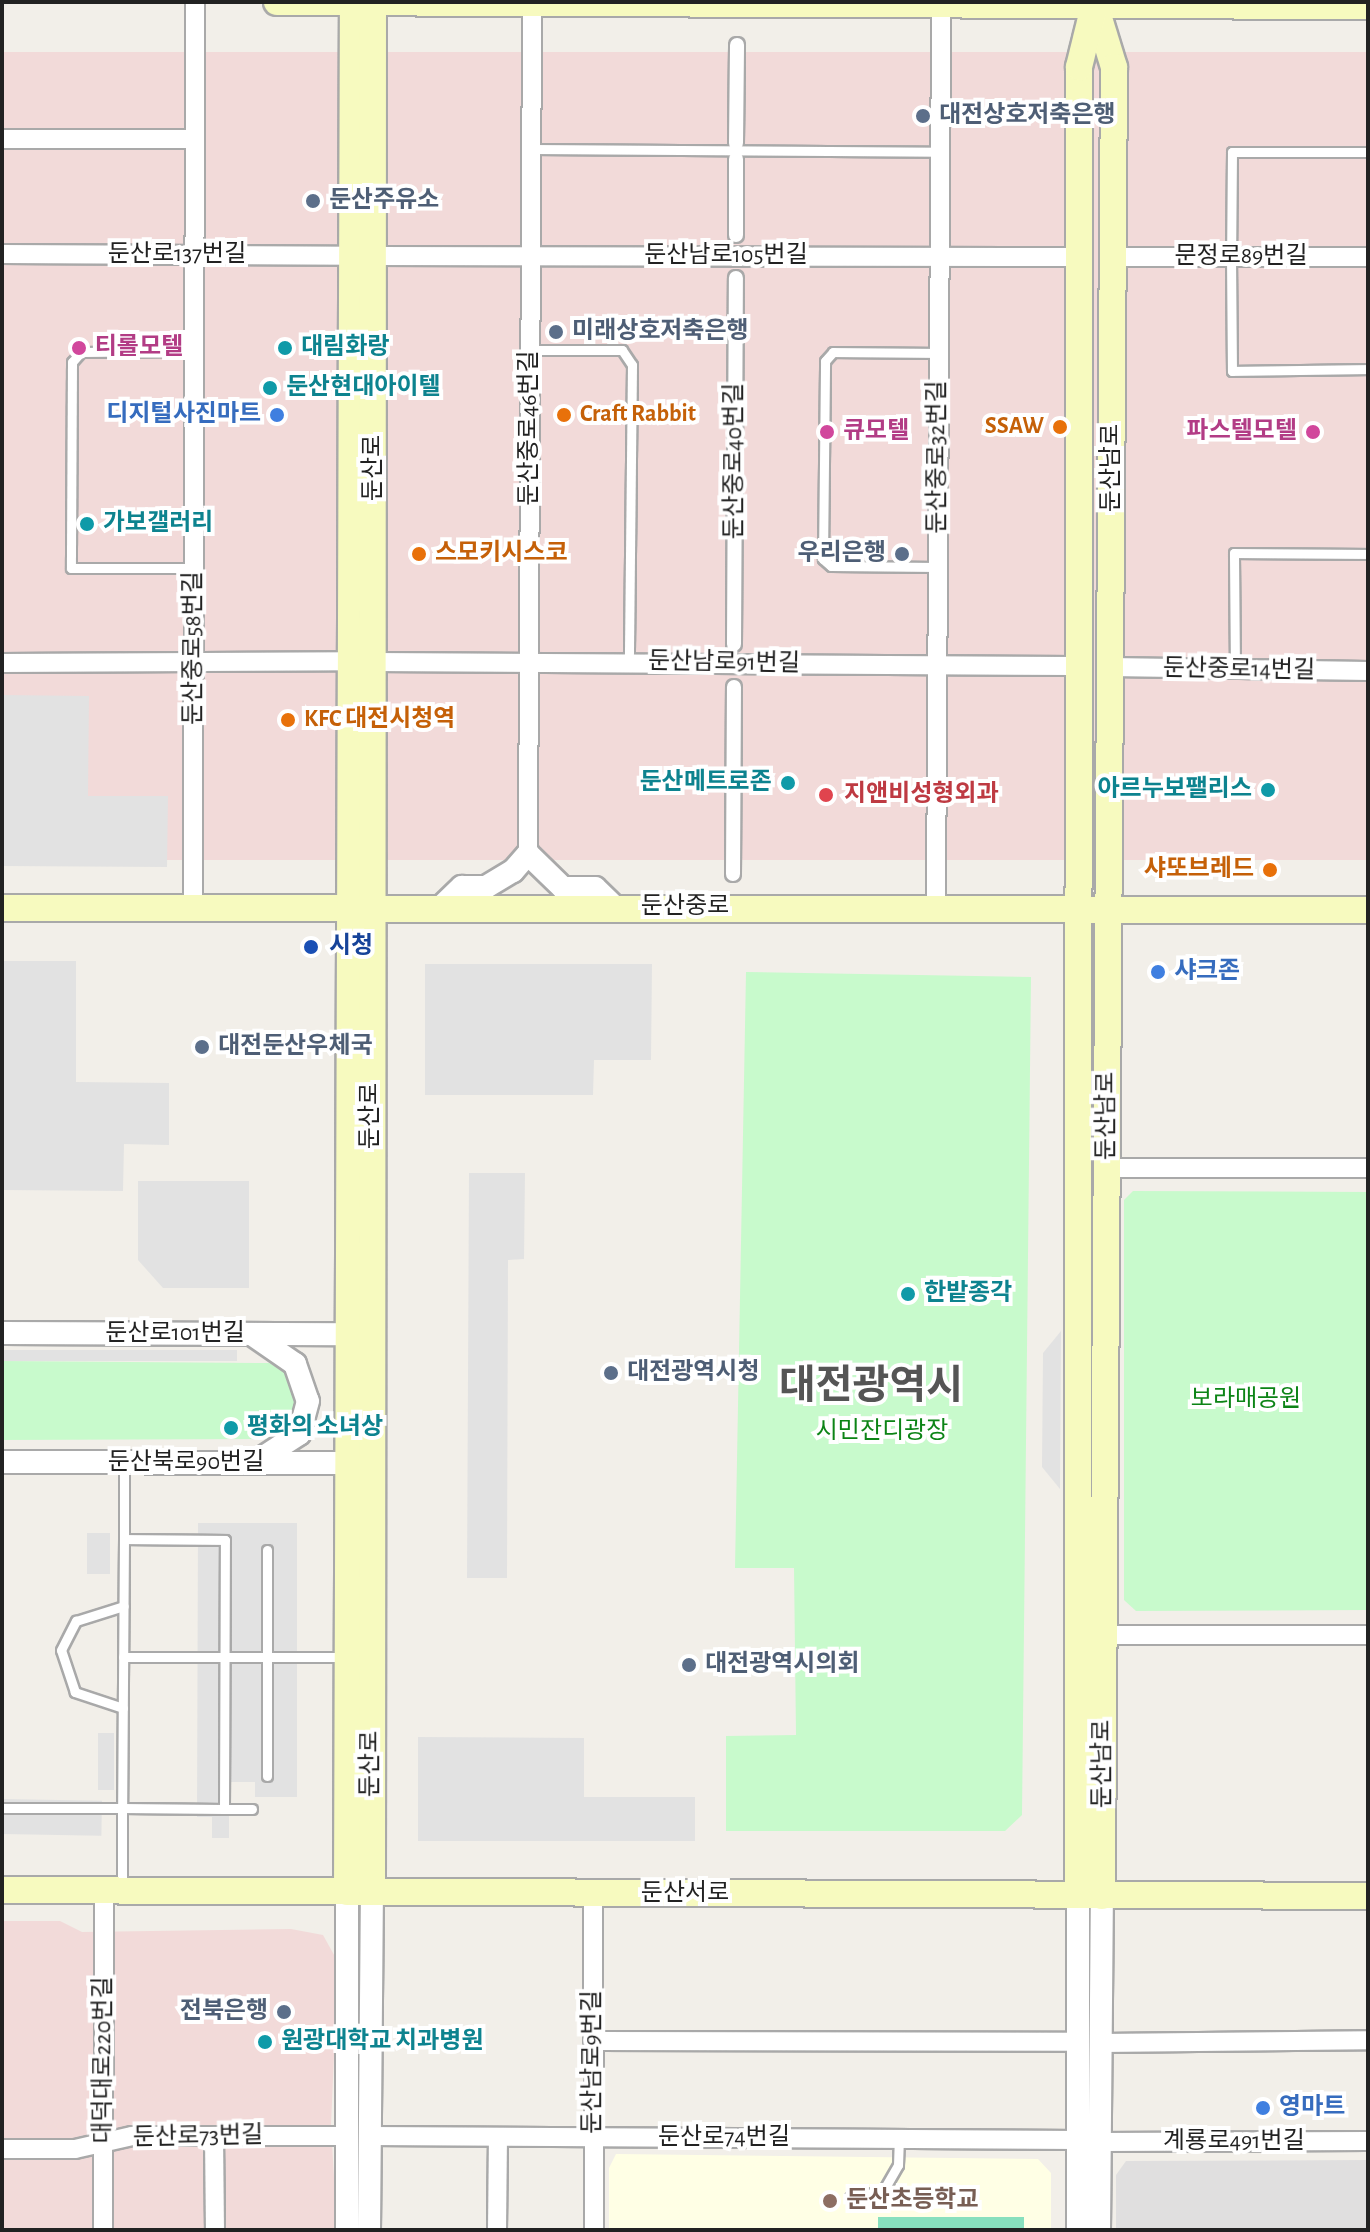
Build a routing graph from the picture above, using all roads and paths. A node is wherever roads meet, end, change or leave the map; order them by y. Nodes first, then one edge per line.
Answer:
1 (195, 2) edge
2 (277, 2) edge
3 (353, 2) edge
4 (373, 2) edge
5 (532, 3) edge
6 (1095, 3) edge
7 (941, 6) junction
8 (1368, 6) edge
9 (737, 45) dead end
10 (2, 139) edge
11 (195, 139) junction
12 (736, 143) dead end
13 (532, 149) junction
14 (940, 152) junction
15 (1368, 152) edge
16 (736, 159) dead end
17 (736, 235) dead end
18 (2, 254) edge
19 (195, 255) junction
20 (363, 256) junction
21 (531, 256) junction
22 (939, 257) junction
23 (1078, 257) junction
24 (1113, 257) junction
25 (1231, 257) junction
26 (1368, 257) edge
27 (736, 278) dead end
28 (530, 350) junction
29 (194, 351) junction
30 (939, 353) junction
31 (1368, 369) edge
32 (1368, 554) edge
33 (938, 567) junction
34 (194, 568) junction
35 (734, 644) dead end
36 (194, 662) junction
37 (362, 662) junction
38 (528, 662) junction
39 (629, 662) junction
40 (2, 663) edge
41 (937, 665) junction
42 (1074, 666) junction
43 (1111, 667) junction
44 (1235, 671) junction
45 (1368, 671) edge
46 (734, 687) dead end
47 (528, 854) junction
48 (733, 874) dead end
49 (2, 908) edge
50 (616, 908) junction
51 (936, 908) junction
52 (193, 909) junction
53 (439, 909) junction
54 (1074, 909) junction
55 (1108, 909) junction
56 (361, 910) junction
57 (1368, 910) edge
58 (1106, 1168) junction
59 (1368, 1168) edge
60 (2, 1333) edge
61 (252, 1334) junction
62 (349, 1334) junction
63 (2, 1462) edge
64 (124, 1463) junction
65 (254, 1463) junction
66 (359, 1463) junction
67 (124, 1539) junction
68 (267, 1550) dead end
69 (124, 1606) junction
70 (1104, 1635) junction
71 (1368, 1635) edge
72 (123, 1657) junction
73 (224, 1657) junction
74 (267, 1657) junction
75 (348, 1657) junction
76 (123, 1708) junction
77 (267, 1776) dead end
78 (2, 1808) edge
79 (122, 1808) junction
80 (224, 1809) junction
81 (252, 1809) dead end
82 (2, 1890) edge
83 (113, 1891) junction
84 (359, 1892) junction
85 (593, 1893) junction
86 (1090, 1895) junction
87 (1368, 1896) edge
88 (1368, 2040) edge
89 (593, 2041) junction
90 (1090, 2043) junction
91 (214, 2136) junction
92 (358, 2136) junction
93 (498, 2137) junction
94 (594, 2138) junction
95 (899, 2139) junction
96 (1089, 2141) junction
97 (1368, 2141) edge
98 (103, 2142) junction
99 (2, 2149) edge
100 (850, 2197) dead end
101 (103, 2230) edge
102 (215, 2230) edge
103 (347, 2230) edge
104 (369, 2230) edge
105 (497, 2230) edge
106 (594, 2230) edge
107 (1078, 2230) edge
108 (1099, 2230) edge

1 - 11 street, 둔산중로58번길
2 - 3 main road
3 - 4 main road
3 - 20 main road, 둔산로
4 - 5 main road
4 - 20 main road, 둔산로
5 - 7 main road
5 - 13 street, 둔산중로46번길
6 - 7 main road
6 - 8 main road
6 - 23 main road, 둔산남로
6 - 24 main road, 둔산남로
7 - 14 street, 둔산중로32번길
9 - 12 street
10 - 11 street
11 - 19 street, 둔산중로58번길
13 - 14 lane
13 - 21 street, 둔산중로46번길
14 - 22 street, 둔산중로32번길
15 - 25 lane
16 - 17 street
18 - 19 street, 둔산로137번길
19 - 20 street, 둔산로137번길
19 - 29 street, 둔산중로58번길
20 - 21 street, 둔산남로105번길
20 - 37 main road, 둔산로
21 - 22 street, 둔산남로105번길
21 - 28 street, 둔산중로46번길
22 - 23 street, 둔산남로105번길
22 - 30 street, 둔산중로32번길
23 - 42 main road, 둔산남로
24 - 25 street, 문정로89번길
24 - 43 main road, 둔산남로
25 - 26 street, 문정로89번길
25 - 31 lane
27 - 35 street, 둔산중로40번길
28 - 38 street, 둔산중로46번길
28 - 39 lane
29 - 34 street, 둔산중로58번길
29 - 34 lane
30 - 33 street, 둔산중로32번길
30 - 33 lane
32 - 44 lane
33 - 41 street, 둔산중로32번길
34 - 36 street, 둔산중로58번길
36 - 37 street, 둔산남로91번길
36 - 40 street, 둔산남로91번길
36 - 52 street, 둔산중로58번길
37 - 38 street, 둔산남로91번길
37 - 56 main road, 둔산로
38 - 39 street, 둔산남로91번길
38 - 47 street, 둔산중로46번길
39 - 41 street, 둔산남로91번길
41 - 42 street, 둔산남로91번길
41 - 51 street, 둔산중로32번길
42 - 54 main road, 둔산남로
43 - 44 street, 둔산중로14번길
43 - 55 main road, 둔산남로
44 - 45 street, 둔산중로14번길
46 - 48 street
47 - 50 street
47 - 53 street
49 - 52 main road, 둔산중로
50 - 51 main road, 둔산중로
50 - 53 main road, 둔산중로
51 - 54 main road, 둔산중로
52 - 56 main road, 둔산중로
53 - 56 main road, 둔산중로
54 - 55 main road, 둔산중로
54 - 86 main road, 둔산남로
55 - 57 main road, 둔산중로
55 - 58 main road, 둔산남로
56 - 62 main road, 둔산로
56 - 66 main road, 둔산로
58 - 59 street
58 - 70 main road, 둔산남로
60 - 61 street, 둔산로101번길
61 - 62 street, 둔산로101번길
61 - 65 street
62 - 66 main road, 둔산로
63 - 64 street, 둔산북로90번길
64 - 65 street, 둔산북로90번길
64 - 67 lane
65 - 66 street, 둔산북로90번길
66 - 75 main road, 둔산로
66 - 84 main road, 둔산로
67 - 69 lane
67 - 73 lane
68 - 74 lane
69 - 72 lane
69 - 76 lane
70 - 71 street
70 - 86 main road, 둔산남로
72 - 73 lane
72 - 76 lane
73 - 74 lane
73 - 80 lane
74 - 75 lane
74 - 77 lane
75 - 84 main road, 둔산로
76 - 79 lane
78 - 79 lane
79 - 80 lane
79 - 83 lane
80 - 81 lane
82 - 83 main road, 둔산서로
83 - 84 main road, 둔산서로
83 - 98 street, 대덕대로220번길
84 - 85 main road, 둔산서로
84 - 92 street, 둔산로
85 - 86 main road, 둔산서로
85 - 89 street, 둔산남로9번길
86 - 87 main road, 둔산서로
86 - 90 street, 둔산남로
88 - 90 street
89 - 90 street
89 - 94 street, 둔산남로9번길
90 - 96 street, 둔산남로
91 - 92 street, 둔산로73번길
91 - 98 street, 둔산로73번길
91 - 102 street
92 - 93 street, 둔산로74번길
92 - 103 street, 둔산로
92 - 104 street, 둔산로
93 - 94 street, 둔산로74번길
93 - 105 street
94 - 95 street, 둔산로74번길
94 - 106 street, 둔산남로9번길
95 - 96 street, 둔산로74번길
95 - 100 lane
96 - 97 street, 계룡로491번길
96 - 107 street, 둔산남로
96 - 108 street, 둔산남로
98 - 99 street, 둔산로73번길
98 - 101 street, 대덕대로220번길

